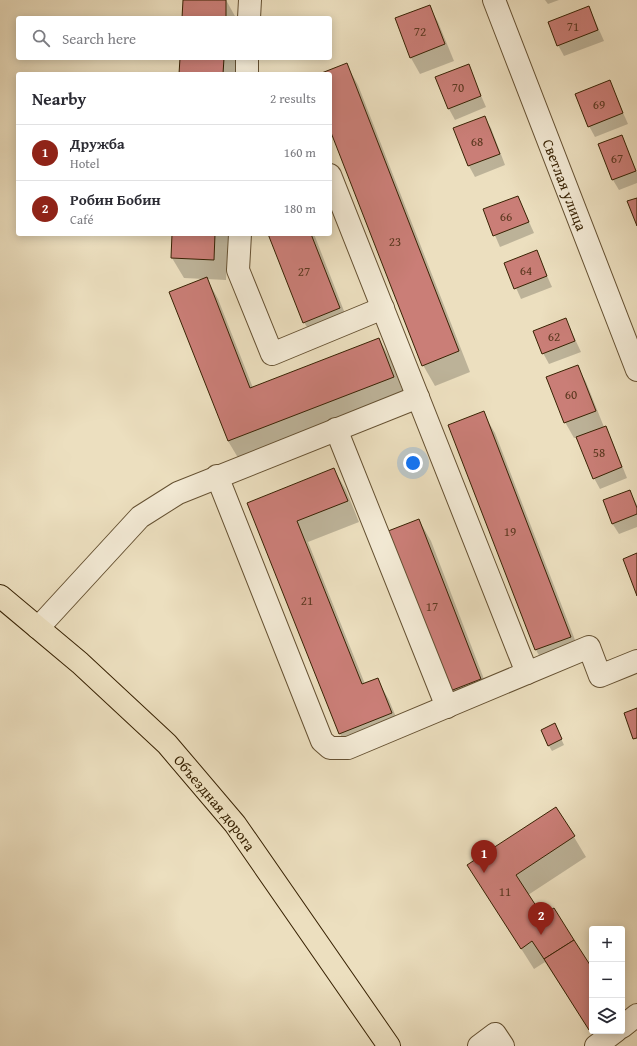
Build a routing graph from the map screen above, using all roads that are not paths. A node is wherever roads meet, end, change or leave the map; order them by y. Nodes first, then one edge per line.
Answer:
1 (250, 0) edge
2 (494, 0) edge
3 (249, 16) edge
4 (248, 60) edge
5 (247, 72) edge
6 (332, 180) edge
7 (240, 236) edge
8 (383, 308) junction
9 (637, 370) edge
10 (418, 397) junction
11 (336, 429) junction
12 (217, 476) junction
13 (0, 596) edge
14 (38, 628) junction
15 (637, 661) edge
16 (527, 673) junction
17 (446, 706) junction
18 (637, 1016) edge
19 (625, 1024) edge
20 (612, 1034) edge
21 (390, 1046) edge
22 (479, 1046) edge
23 (503, 1046) edge
24 (596, 1046) edge

1 - 3 street
2 - 9 street, Светлая улица
4 - 5 street
6 - 8 street
7 - 8 street
8 - 10 street
10 - 11 street
10 - 16 street
11 - 12 street
11 - 17 street
12 - 14 street
12 - 17 street
13 - 14 main road, Объездная дорога
14 - 21 main road, Объездная дорога
15 - 16 street
16 - 17 street
18 - 19 street
20 - 24 street
22 - 23 street

